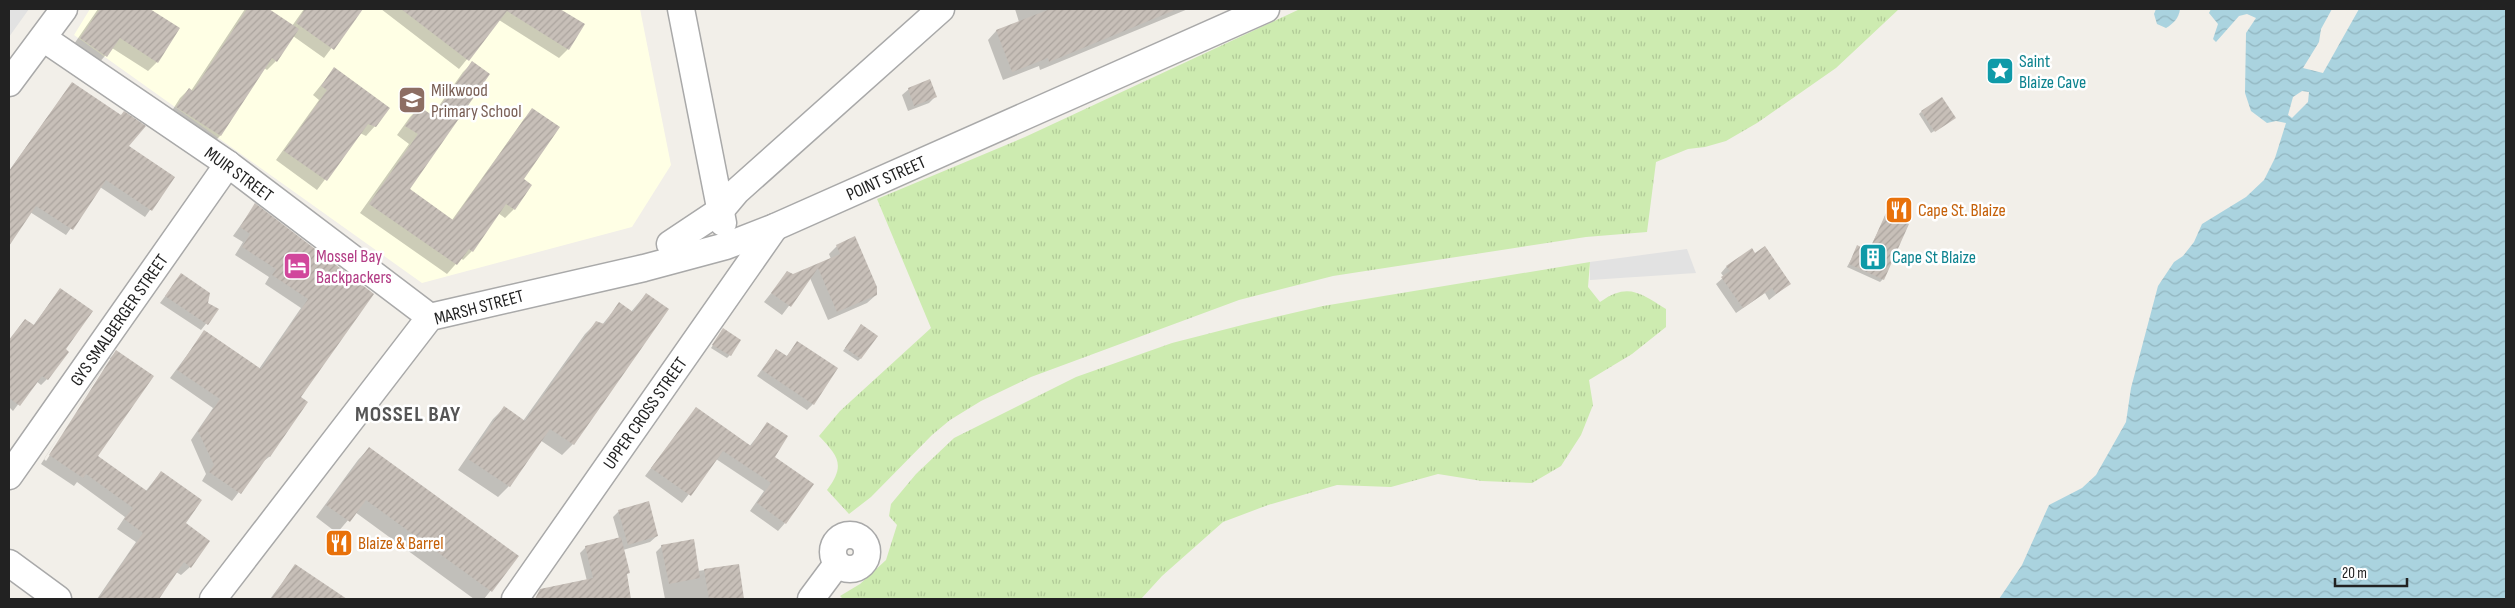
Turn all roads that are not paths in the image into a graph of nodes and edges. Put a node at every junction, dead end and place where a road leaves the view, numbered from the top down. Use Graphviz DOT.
graph roads {
  1 [pos="64,9"];
  2 [pos="681,9"];
  3 [pos="941,9"];
  4 [pos="1266,9"];
  5 [pos="43,38"];
  6 [pos="9,83"];
  7 [pos="228,164"];
  8 [pos="712,176"];
  9 [pos="721,210"];
  10 [pos="775,227"];
  11 [pos="670,244"];
  12 [pos="726,246"];
  13 [pos="644,268"];
  14 [pos="430,316"];
  15 [pos="9,476"];
  16 [pos="9,563"];
  17 [pos="837,564"];
  18 [pos="58,599"];
  19 [pos="213,599"];
  20 [pos="515,599"];
  21 [pos="811,599"];
  1 -- 5 [label="street"];
  2 -- 8 [label="street"];
  3 -- 9 [label="street"];
  4 -- 10 [label="street, POINT STREET"];
  5 -- 6 [label="street"];
  5 -- 7 [label="street, MUIR STREET"];
  7 -- 14 [label="street, MUIR STREET"];
  7 -- 15 [label="street, GYS SMALBERGER STREET"];
  8 -- 9 [label="street"];
  8 -- 11 [label="street"];
  9 -- 11 [label="street"];
  9 -- 12 [label="street"];
  10 -- 12 [label="street, POINT STREET"];
  10 -- 20 [label="street, UPPER CROSS STREET"];
  11 -- 13 [label="street"];
  12 -- 13 [label="street, MARSH STREET"];
  13 -- 14 [label="street, MARSH STREET"];
  14 -- 19 [label="street, MARSH STREET"];
  16 -- 18 [label="street"];
  17 -- 21 [label="street"];
}
